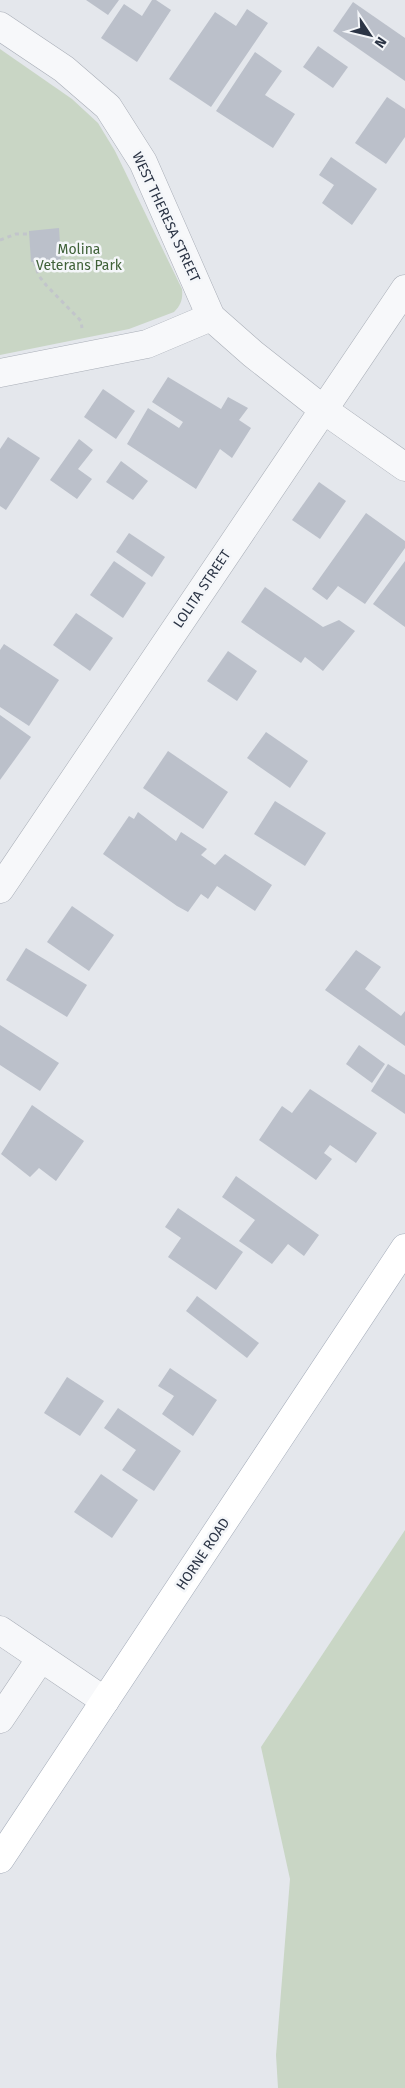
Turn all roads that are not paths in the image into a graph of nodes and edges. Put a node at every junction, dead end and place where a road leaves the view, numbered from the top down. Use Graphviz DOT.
graph roads {
  1 [pos="0,26"];
  2 [pos="405,289"];
  3 [pos="212,317"];
  4 [pos="0,373"];
  5 [pos="324,410"];
  6 [pos="405,467"];
  7 [pos="0,889"];
  8 [pos="405,1248"];
  9 [pos="0,1630"];
  10 [pos="42,1658"];
  11 [pos="105,1701"];
  12 [pos="0,1719"];
  13 [pos="0,1859"];
  1 -- 3 [label="street, WEST THERESA STREET"];
  2 -- 5 [label="street, LOLITA STREET"];
  3 -- 4 [label="street"];
  3 -- 5 [label="street"];
  5 -- 6 [label="street"];
  5 -- 7 [label="street, LOLITA STREET"];
  8 -- 11 [label="main road, HORNE ROAD"];
  9 -- 10 [label="street"];
  10 -- 11 [label="street"];
  10 -- 12 [label="street"];
  11 -- 13 [label="main road, HORNE ROAD"];
}
